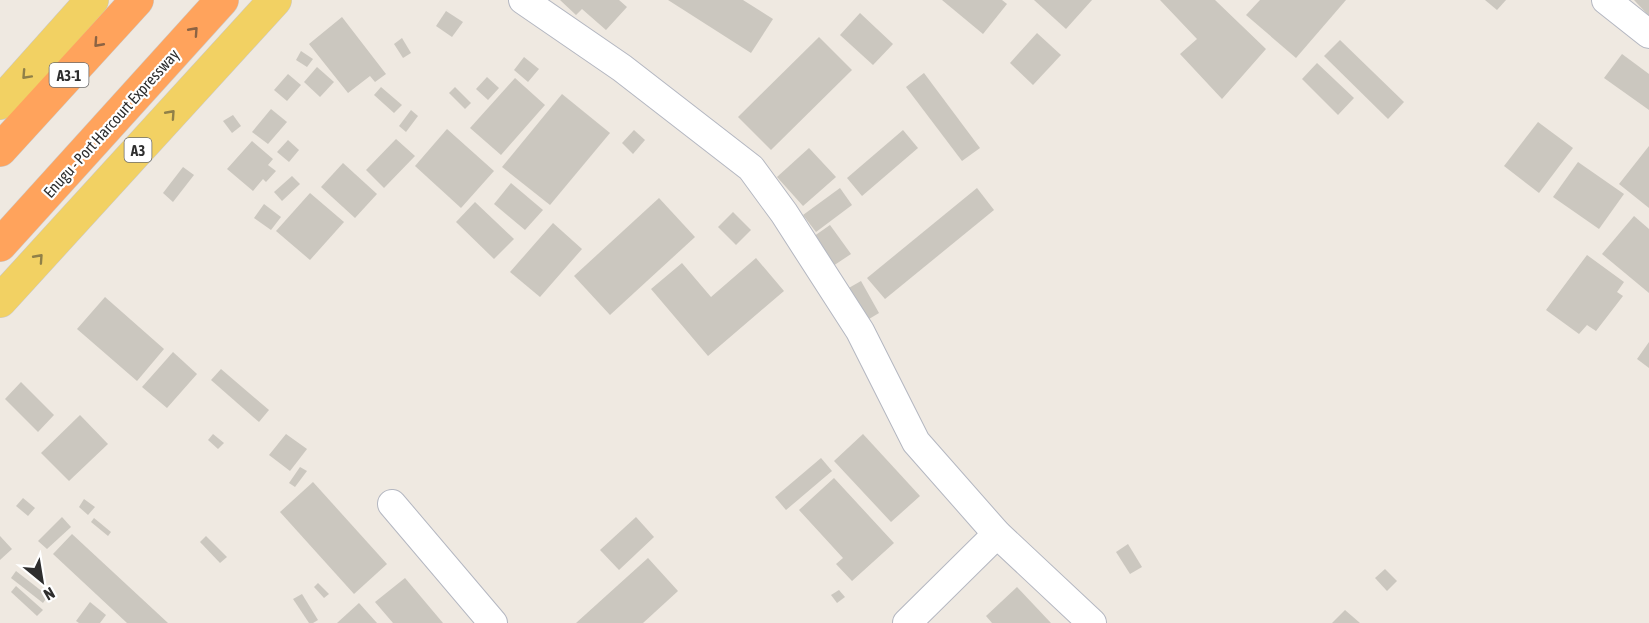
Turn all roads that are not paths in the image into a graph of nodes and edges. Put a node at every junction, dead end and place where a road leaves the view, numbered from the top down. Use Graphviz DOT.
graph roads {
  1 [pos="93,0"];
  2 [pos="137,0"];
  3 [pos="222,0"];
  4 [pos="275,0"];
  5 [pos="524,0"];
  6 [pos="1606,0"];
  7 [pos="1649,34"];
  8 [pos="0,103"];
  9 [pos="0,150"];
  10 [pos="0,245"];
  11 [pos="0,301"];
  12 [pos="392,504"];
  13 [pos="997,534"];
  14 [pos="493,623"];
  15 [pos="907,623"];
  16 [pos="1092,623"];
  1 -- 8 [label="main road, one-way"];
  2 -- 9 [label="highway, A3-1, one-way"];
  10 -- 3 [label="highway, Enugu - Port Harcourt Expressway, one-way"];
  11 -- 4 [label="main road, A3, one-way"];
  5 -- 13 [label="street"];
  6 -- 7 [label="street"];
  12 -- 14 [label="street"];
  13 -- 15 [label="street"];
  13 -- 16 [label="street"];
}
